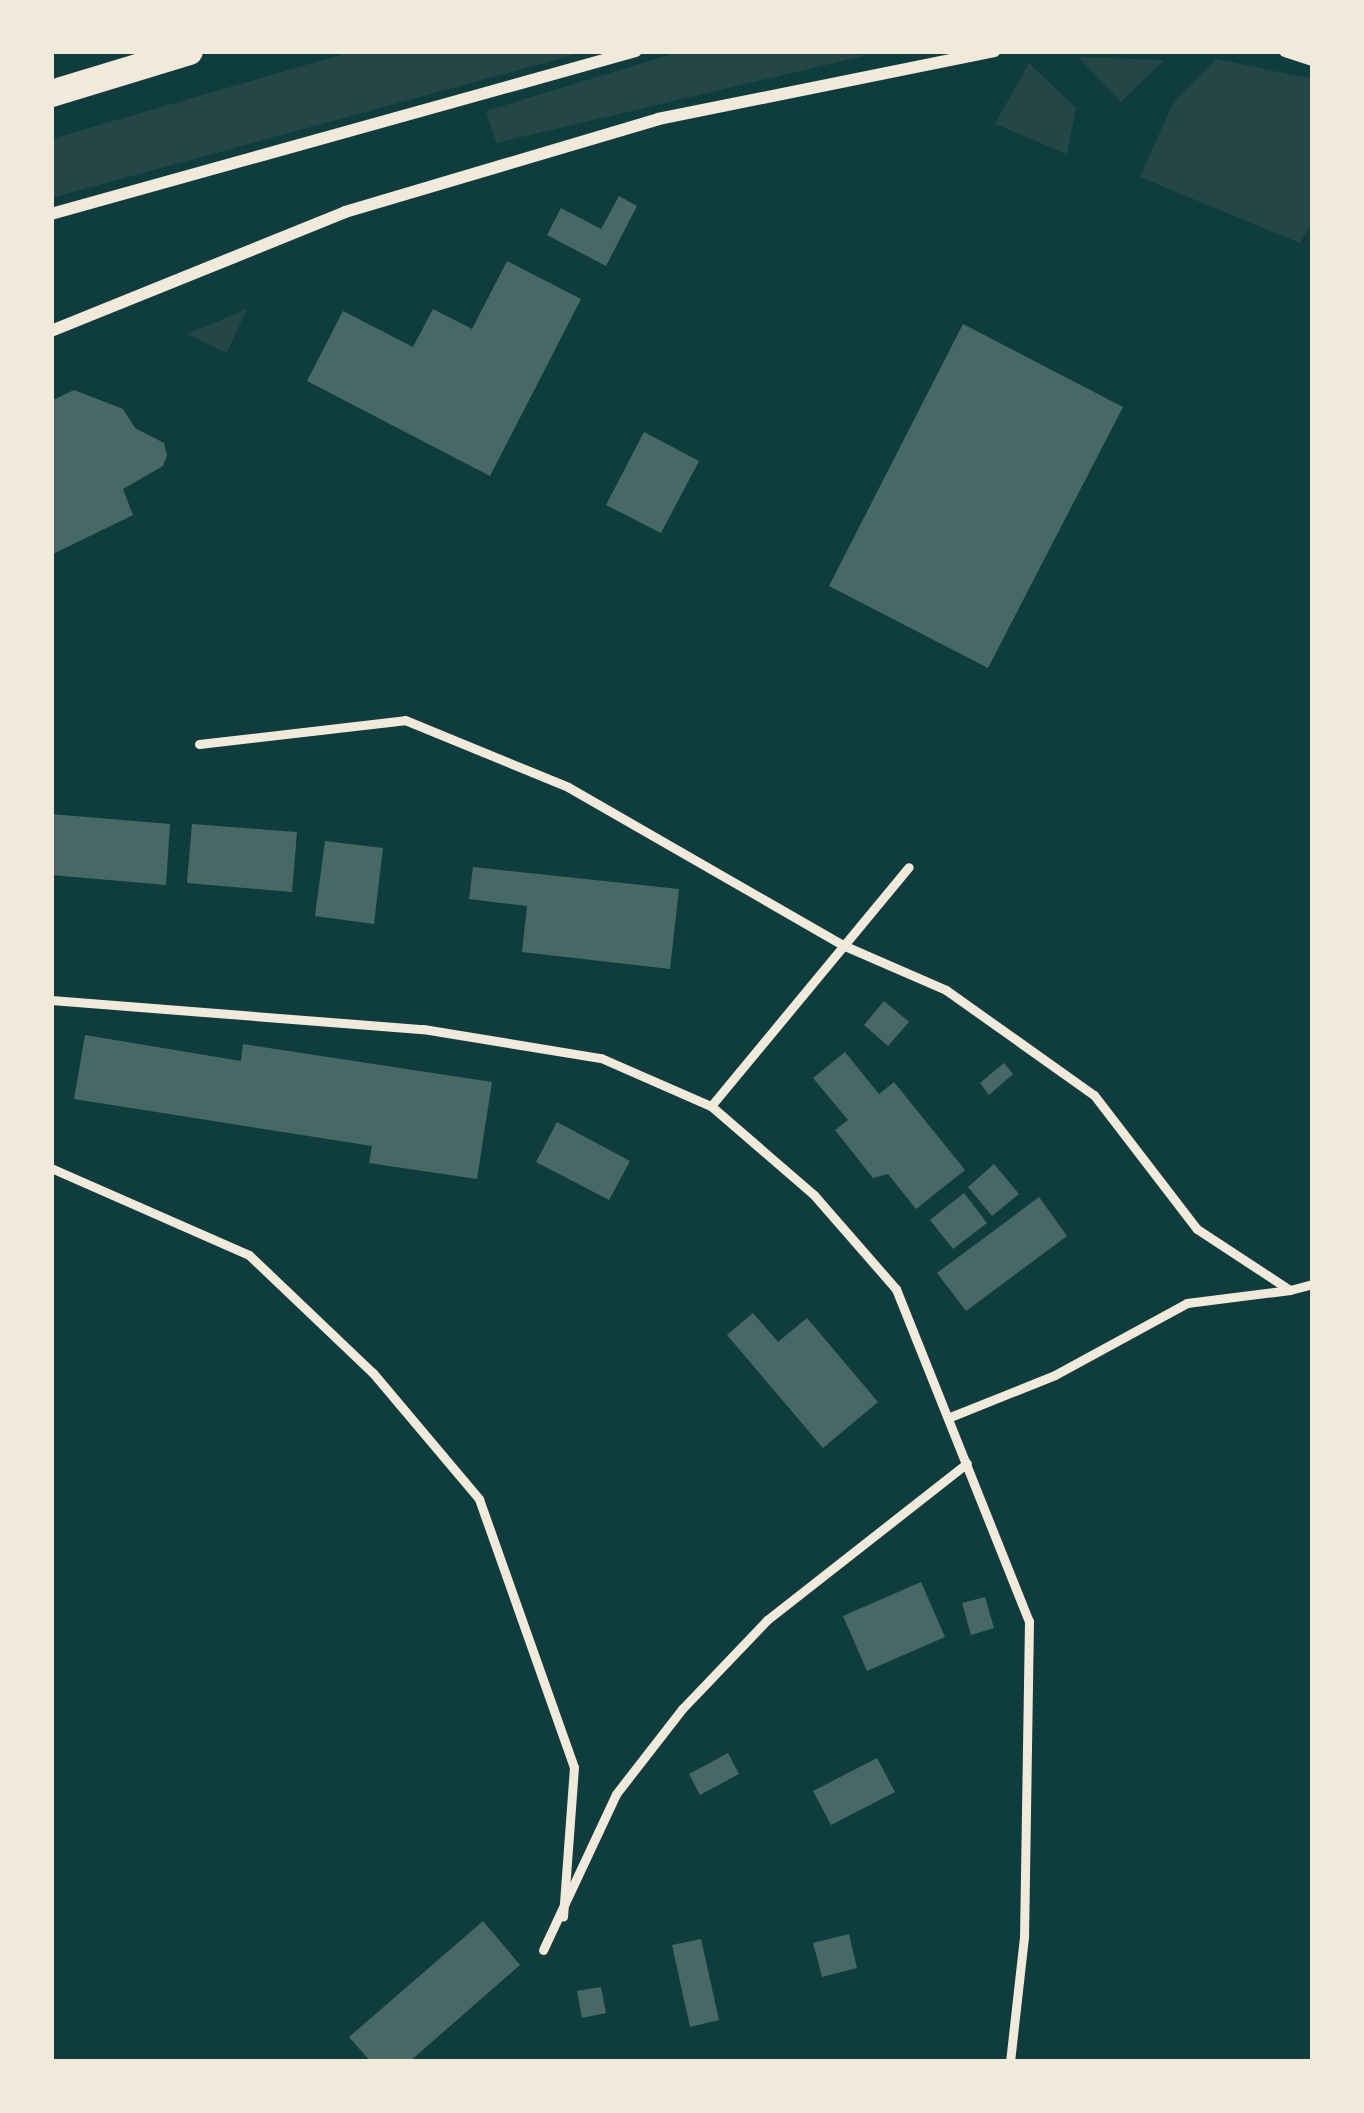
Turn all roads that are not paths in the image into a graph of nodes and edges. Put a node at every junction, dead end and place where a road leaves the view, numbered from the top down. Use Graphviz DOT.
graph roads {
  1 [pos="189,51"];
  2 [pos="636,51"];
  3 [pos="994,51"];
  4 [pos="1285,51"];
  5 [pos="899,57"];
  6 [pos="1313,60"];
  7 [pos="51,93"];
  8 [pos="51,214"];
  9 [pos="51,331"];
  10 [pos="199,744"];
  11 [pos="909,867"];
  12 [pos="844,946"];
  13 [pos="51,1000"];
  14 [pos="711,1106"];
  15 [pos="51,1168"];
  16 [pos="1313,1284"];
  17 [pos="1290,1290"];
  18 [pos="950,1417"];
  19 [pos="967,1463"];
  20 [pos="563,1917"];
  21 [pos="543,1950"];
  22 [pos="1010,2062"];
  1 -- 7 [label="highway"];
  2 -- 8 [label="street"];
  3 -- 5 [label="street"];
  4 -- 6 [label="street"];
  5 -- 9 [label="street"];
  10 -- 12 [label="lane"];
  11 -- 12 [label="lane"];
  12 -- 14 [label="lane"];
  12 -- 17 [label="lane"];
  13 -- 14 [label="lane"];
  14 -- 18 [label="lane"];
  15 -- 20 [label="lane"];
  16 -- 17 [label="lane"];
  17 -- 18 [label="lane"];
  18 -- 19 [label="lane"];
  19 -- 20 [label="lane"];
  19 -- 22 [label="lane"];
  20 -- 21 [label="lane"];
}
